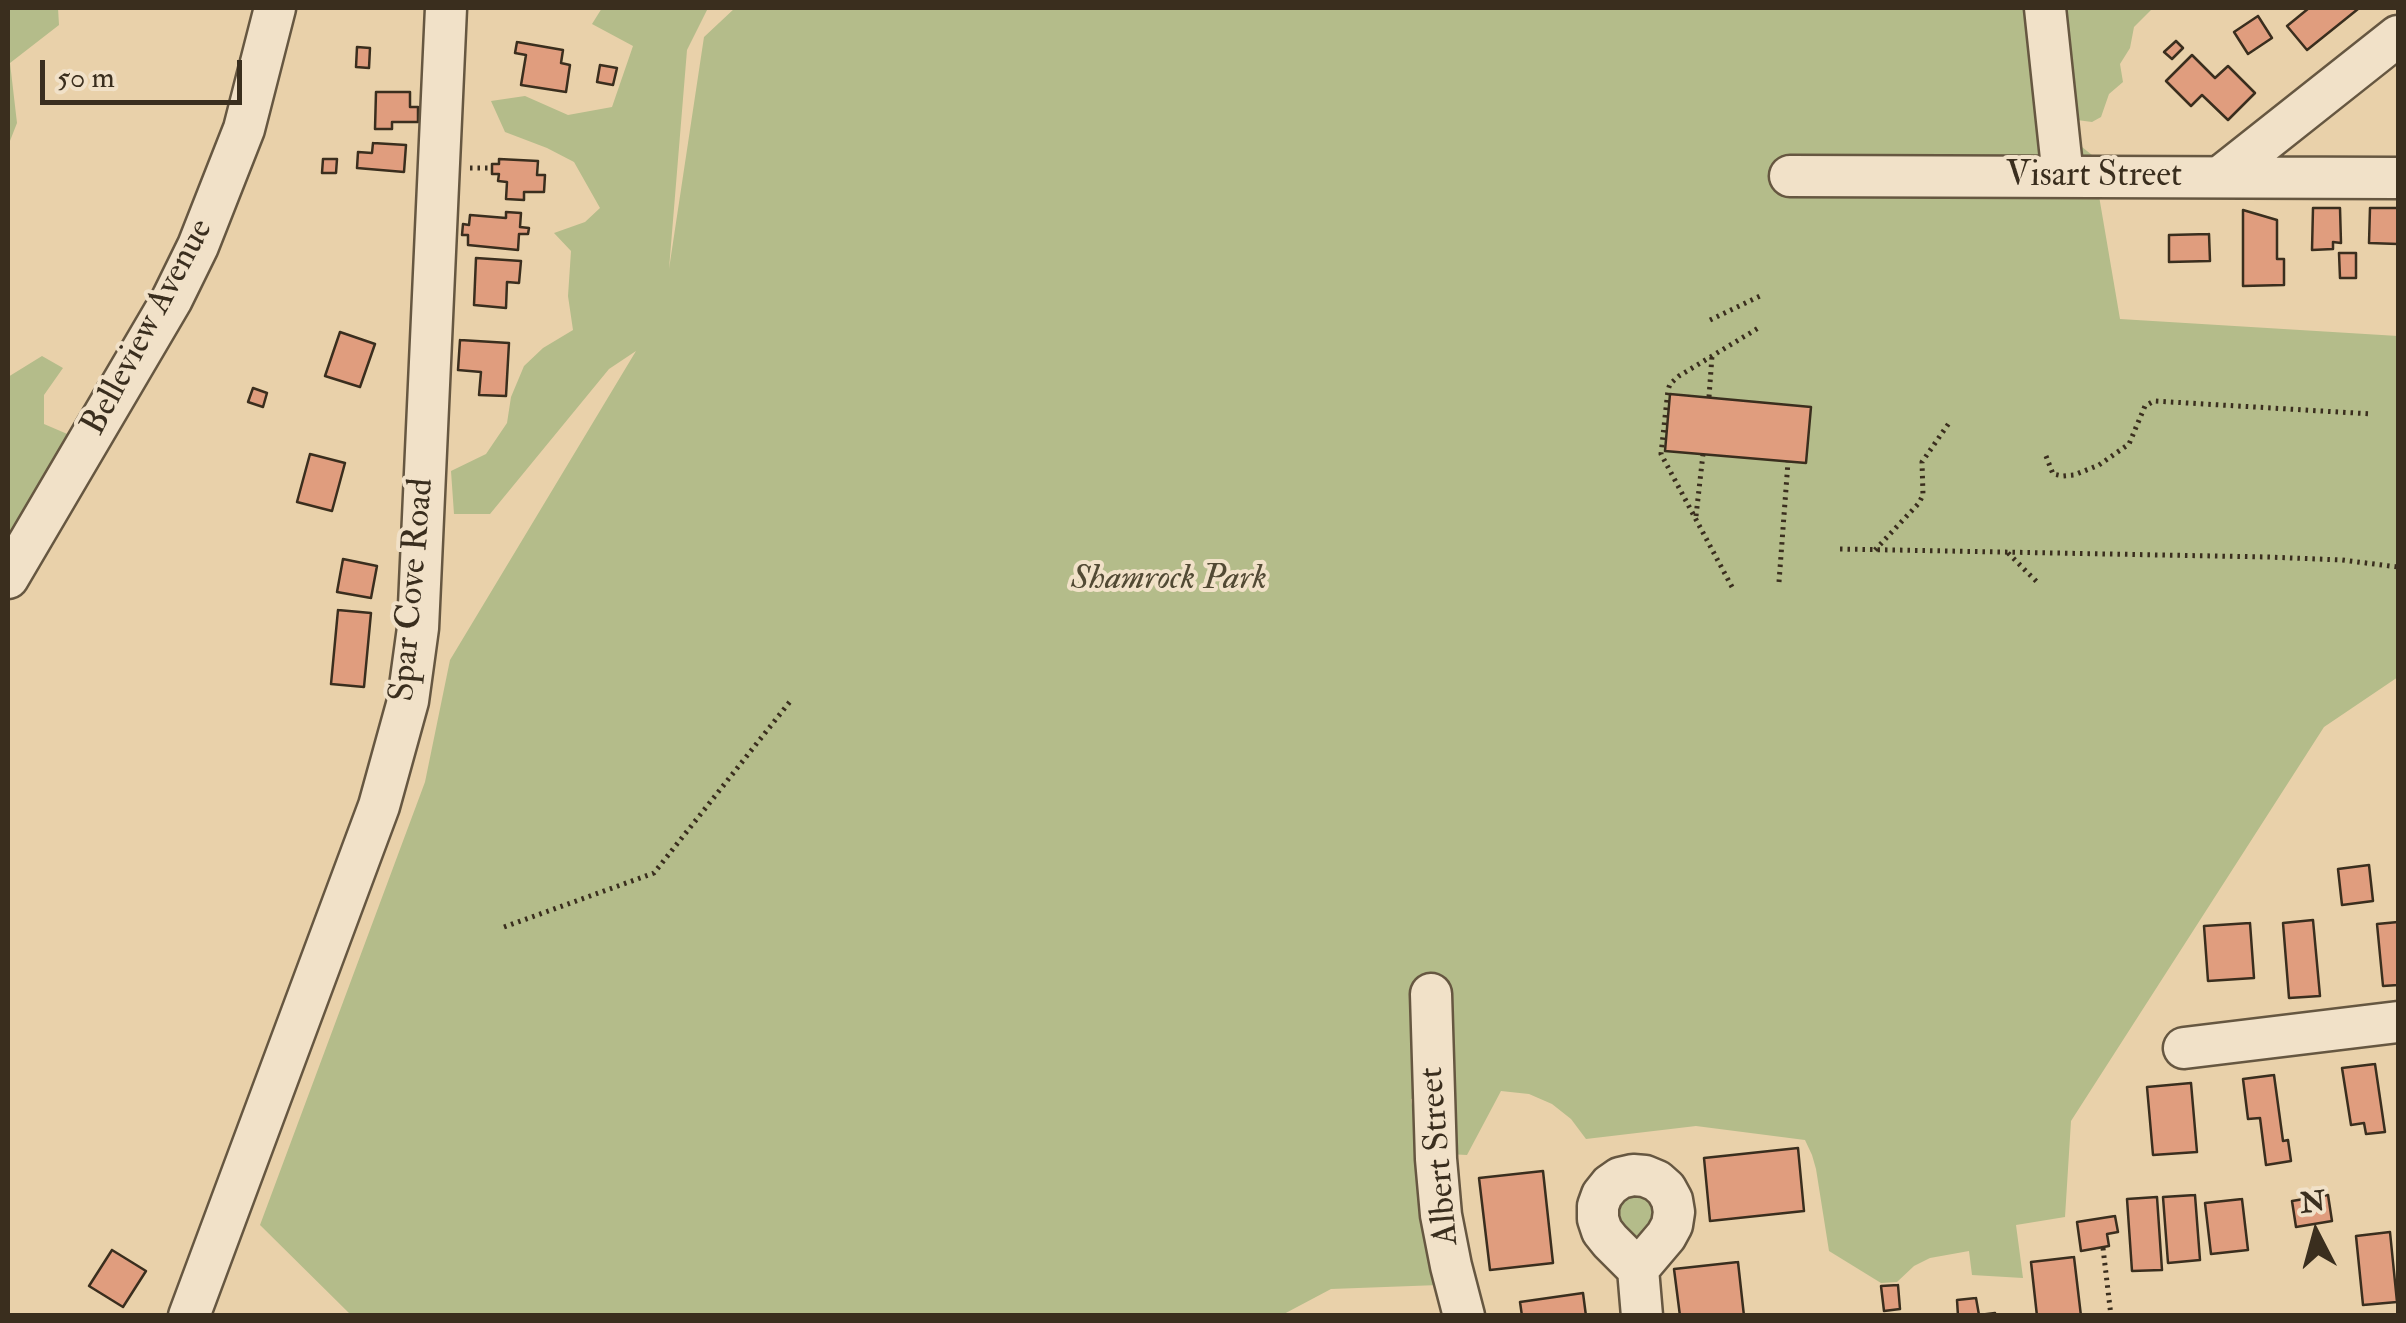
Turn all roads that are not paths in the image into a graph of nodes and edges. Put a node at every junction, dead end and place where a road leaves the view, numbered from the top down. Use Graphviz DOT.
graph roads {
  1 [pos="275,8"];
  2 [pos="446,8"];
  3 [pos="2045,8"];
  4 [pos="2398,36"];
  5 [pos="1790,176"];
  6 [pos="2063,176"];
  7 [pos="2220,177"];
  8 [pos="2398,178"];
  9 [pos="8,578"];
  10 [pos="1432,994"];
  11 [pos="2398,1022"];
  12 [pos="2184,1048"];
  13 [pos="1638,1269"];
  14 [pos="189,1316"];
  15 [pos="1464,1316"];
  16 [pos="1642,1316"];
  1 -- 9 [label="street, Belleview Avenue"];
  2 -- 14 [label="street, Spar Cove Road"];
  3 -- 6 [label="street"];
  4 -- 7 [label="street"];
  5 -- 6 [label="street, Visart Street"];
  6 -- 7 [label="street, Visart Street"];
  7 -- 8 [label="street, Visart Street"];
  10 -- 15 [label="street, Albert Street"];
  11 -- 12 [label="street"];
  13 -- 16 [label="street"];
}
